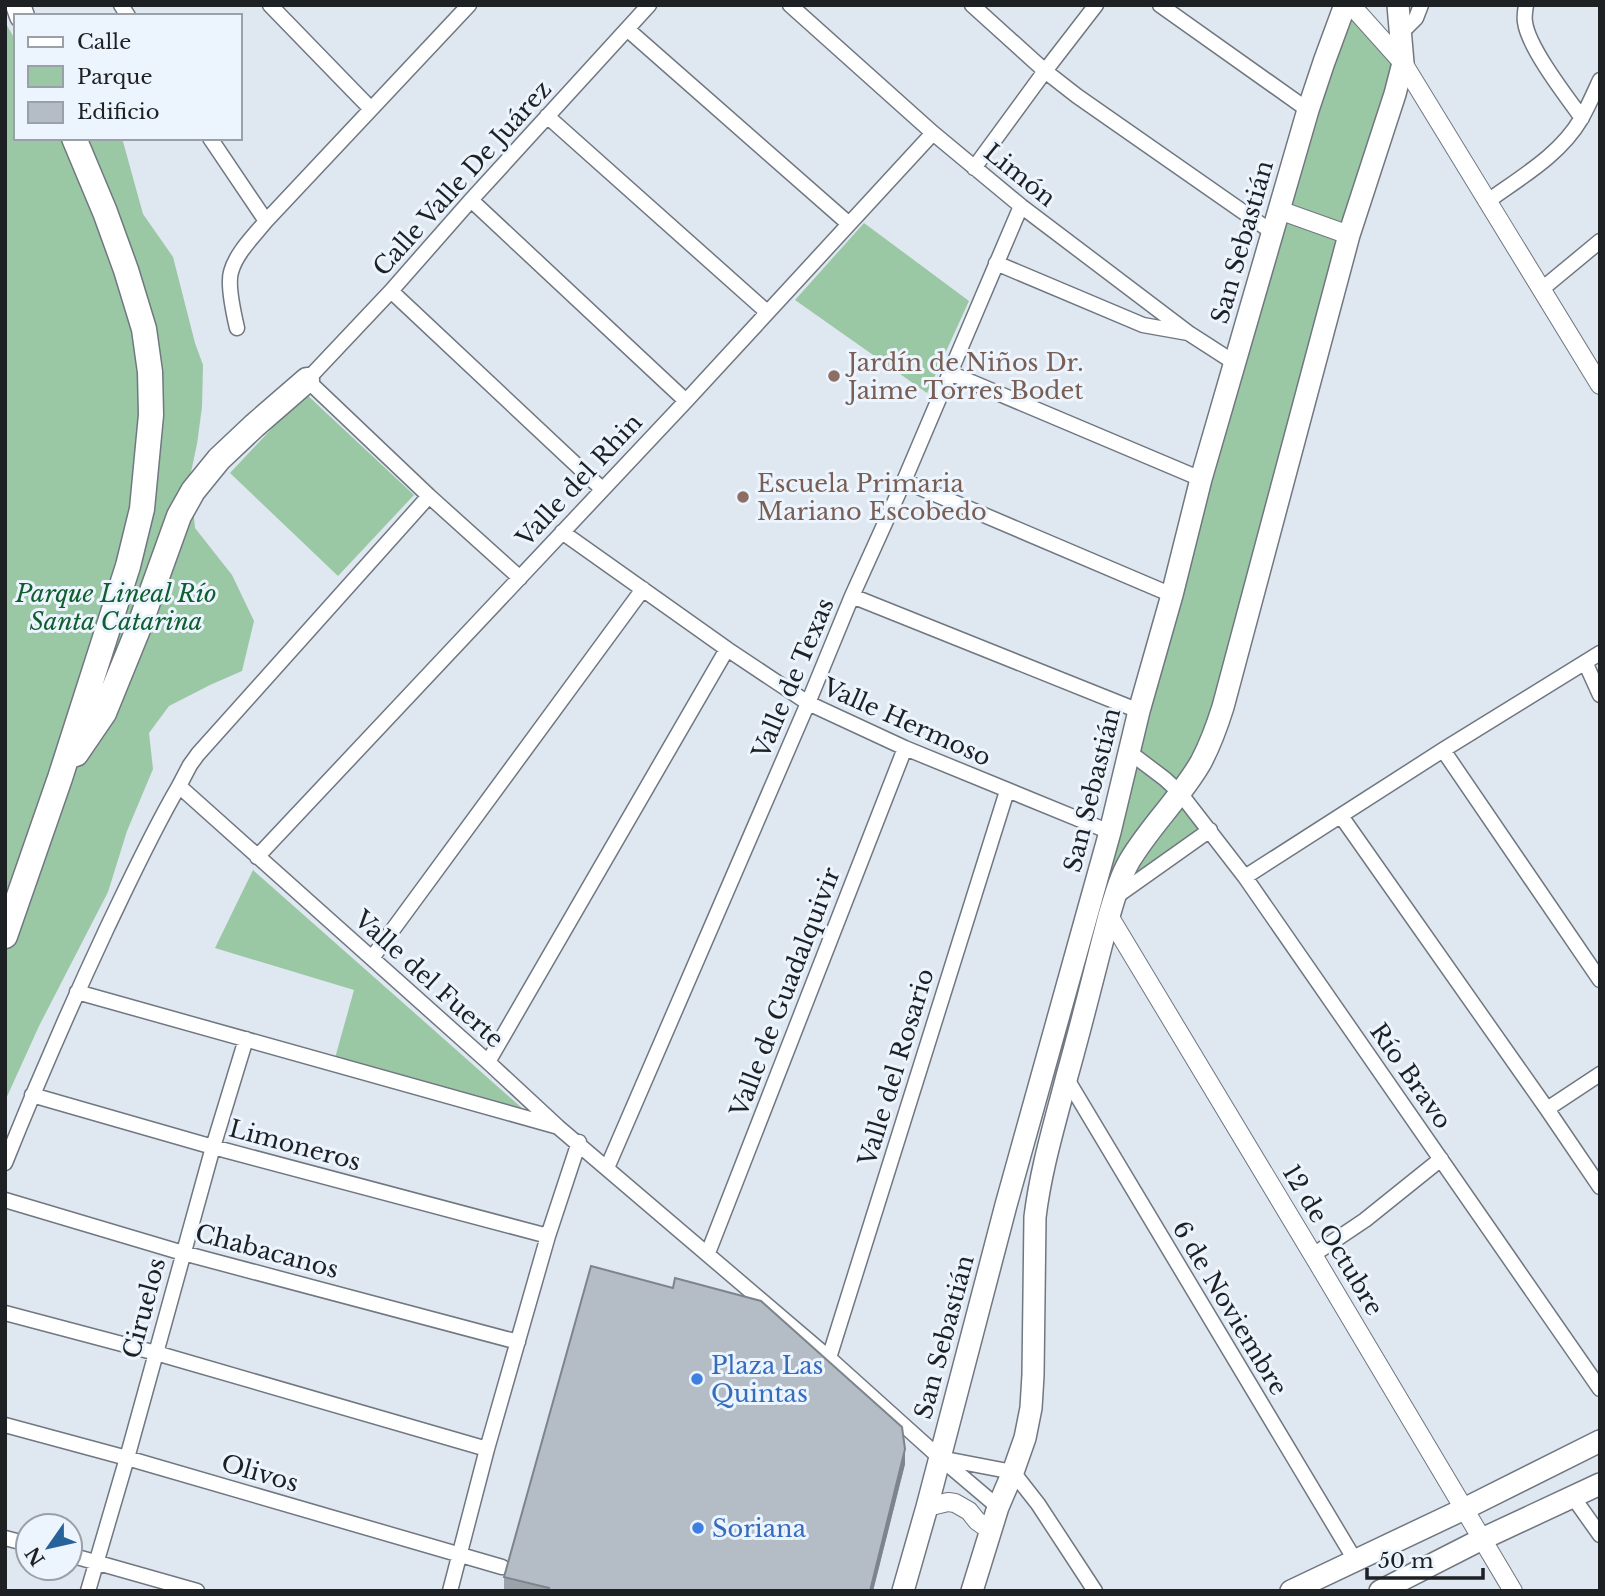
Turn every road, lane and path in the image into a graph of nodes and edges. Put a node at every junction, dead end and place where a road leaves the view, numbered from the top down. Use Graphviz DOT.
graph roads {
  1 [pos="270,5"];
  2 [pos="649,5"];
  3 [pos="790,5"];
  4 [pos="972,5"];
  5 [pos="1096,5"];
  6 [pos="1160,5"];
  7 [pos="1345,5"];
  8 [pos="1351,5"];
  9 [pos="1398,5"];
  10 [pos="1420,5"];
  11 [pos="1525,5"];
  12 [pos="458,9"];
  13 [pos="627,29"];
  14 [pos="1401,33"];
  15 [pos="1403,63"];
  16 [pos="1045,71"];
  17 [pos="1600,80"];
  18 [pos="370,108"];
  19 [pos="1308,110"];
  20 [pos="547,116"];
  21 [pos="1582,118"];
  22 [pos="933,133"];
  23 [pos="75,140"];
  24 [pos="212,140"];
  25 [pos="974,168"];
  26 [pos="471,200"];
  27 [pos="1488,201"];
  28 [pos="1021,206"];
  29 [pos="1279,210"];
  30 [pos="266,221"];
  31 [pos="849,224"];
  32 [pos="1272,232"];
  33 [pos="1349,235"];
  34 [pos="1600,241"];
  35 [pos="996,263"];
  36 [pos="1542,289"];
  37 [pos="391,291"];
  38 [pos="767,312"];
  39 [pos="237,328"];
  40 [pos="1190,334"];
  41 [pos="1235,363"];
  42 [pos="950,373"];
  43 [pos="307,380"];
  44 [pos="1600,385"];
  45 [pos="686,401"];
  46 [pos="1201,479"];
  47 [pos="904,481"];
  48 [pos="602,489"];
  49 [pos="429,496"];
  50 [pos="562,531"];
  51 [pos="520,578"];
  52 [pos="643,589"];
  53 [pos="1172,595"];
  54 [pos="852,596"];
  55 [pos="727,649"];
  56 [pos="1600,653"];
  57 [pos="1585,662"];
  58 [pos="1600,695"];
  59 [pos="808,703"];
  60 [pos="1139,711"];
  61 [pos="905,748"];
  62 [pos="1443,750"];
  63 [pos="1128,751"];
  64 [pos="60,778"];
  65 [pos="179,786"];
  66 [pos="1007,790"];
  67 [pos="1180,793"];
  68 [pos="1341,816"];
  69 [pos="1210,830"];
  70 [pos="1110,832"];
  71 [pos="257,857"];
  72 [pos="1245,877"];
  73 [pos="1111,907"];
  74 [pos="5,936"];
  75 [pos="372,958"];
  76 [pos="1600,980"];
  77 [pos="77,992"];
  78 [pos="246,1039"];
  79 [pos="488,1062"];
  80 [pos="1600,1074"];
  81 [pos="1067,1079"];
  82 [pos="32,1095"];
  83 [pos="1548,1109"];
  84 [pos="558,1127"];
  85 [pos="579,1142"];
  86 [pos="213,1147"];
  87 [pos="1441,1159"];
  88 [pos="5,1163"];
  89 [pos="607,1168"];
  90 [pos="1600,1187"];
  91 [pos="5,1199"];
  92 [pos="548,1236"];
  93 [pos="708,1252"];
  94 [pos="183,1253"];
  95 [pos="1313,1255"];
  96 [pos="5,1314"];
  97 [pos="518,1342"];
  98 [pos="156,1353"];
  99 [pos="829,1357"];
  100 [pos="1600,1389"];
  101 [pos="5,1425"];
  102 [pos="1600,1441"];
  103 [pos="487,1449"];
  104 [pos="939,1457"];
  105 [pos="127,1458"];
  106 [pos="1013,1472"];
  107 [pos="1600,1484"];
  108 [pos="1573,1497"];
  109 [pos="927,1507"];
  110 [pos="998,1507"];
  111 [pos="1464,1509"];
  112 [pos="990,1530"];
  113 [pos="1600,1535"];
  114 [pos="1482,1539"];
  115 [pos="460,1555"];
  116 [pos="84,1559"];
  117 [pos="1355,1560"];
  118 [pos="96,1562"];
  119 [pos="502,1567"];
  120 [pos="88,1591"];
  121 [pos="197,1591"];
  122 [pos="450,1591"];
  123 [pos="903,1591"];
  124 [pos="972,1591"];
  125 [pos="1095,1591"];
  126 [pos="1291,1591"];
  127 [pos="1380,1591"];
  128 [pos="1513,1591"];
  1 -- 18 [label="street"];
  2 -- 13 [label="street, Calle Valle De Juárez"];
  3 -- 22 [label="street, Limón"];
  4 -- 16 [label="street"];
  5 -- 16 [label="street"];
  6 -- 19 [label="street"];
  7 -- 19 [label="main road, San Sebastián"];
  8 -- 15 [label="street"];
  9 -- 14 [label="main road, San Sebastián"];
  10 -- 14 [label="street"];
  11 -- 21 [label="street"];
  12 -- 18 [label="street"];
  13 -- 20 [label="street, Calle Valle De Juárez"];
  13 -- 31 [label="street"];
  14 -- 15 [label="main road, San Sebastián"];
  15 -- 27 [label="street"];
  15 -- 33 [label="main road, San Sebastián"];
  16 -- 25 [label="street"];
  16 -- 32 [label="street"];
  17 -- 21 [label="street"];
  18 -- 30 [label="street"];
  19 -- 29 [label="main road, San Sebastián"];
  20 -- 26 [label="street, Calle Valle De Juárez"];
  20 -- 38 [label="street"];
  21 -- 27 [label="street"];
  22 -- 25 [label="street, Limón"];
  22 -- 31 [label="street, Valle del Rhin"];
  23 -- 64 [label="highway"];
  24 -- 30 [label="street"];
  25 -- 28 [label="street, Limón"];
  26 -- 37 [label="street, Calle Valle De Juárez"];
  26 -- 45 [label="street"];
  27 -- 36 [label="street"];
  28 -- 35 [label="street, Valle de Texas"];
  28 -- 40 [label="street, Limón"];
  29 -- 32 [label="main road, San Sebastián"];
  29 -- 33 [label="street"];
  30 -- 39 [label="street"];
  31 -- 38 [label="street, Valle del Rhin"];
  32 -- 41 [label="main road, San Sebastián"];
  33 -- 67 [label="main road, San Sebastián"];
  34 -- 36 [label="street"];
  35 -- 40 [label="street"];
  35 -- 42 [label="street, Valle de Texas"];
  36 -- 44 [label="street"];
  37 -- 43 [label="street, Calle Valle De Juárez"];
  37 -- 48 [label="street"];
  38 -- 45 [label="street, Valle del Rhin"];
  40 -- 41 [label="street, Limón"];
  41 -- 46 [label="main road, San Sebastián"];
  42 -- 46 [label="street"];
  42 -- 47 [label="street, Valle de Texas"];
  43 -- 49 [label="street"];
  43 -- 64 [label="highway"];
  45 -- 48 [label="street, Valle del Rhin"];
  46 -- 53 [label="main road, San Sebastián"];
  47 -- 53 [label="street"];
  47 -- 54 [label="street, Valle de Texas"];
  48 -- 50 [label="street, Valle del Rhin"];
  49 -- 51 [label="street"];
  49 -- 65 [label="street"];
  50 -- 51 [label="street, Valle del Rhin"];
  50 -- 52 [label="street, Valle Hermoso"];
  51 -- 71 [label="street, Valle del Rhin"];
  52 -- 55 [label="street, Valle Hermoso"];
  52 -- 75 [label="street"];
  53 -- 60 [label="main road, San Sebastián"];
  54 -- 59 [label="street, Valle de Texas"];
  54 -- 60 [label="street"];
  55 -- 59 [label="street, Valle Hermoso"];
  55 -- 79 [label="street"];
  56 -- 57 [label="street"];
  57 -- 58 [label="street"];
  57 -- 62 [label="street"];
  59 -- 61 [label="street, Valle Hermoso"];
  59 -- 89 [label="street, Valle de Texas"];
  60 -- 63 [label="main road, San Sebastián"];
  61 -- 66 [label="street, Valle Hermoso"];
  61 -- 93 [label="street, Valle de Guadalquivir"];
  62 -- 68 [label="street"];
  62 -- 76 [label="street"];
  63 -- 67 [label="street, Río Bravo"];
  63 -- 70 [label="main road, San Sebastián"];
  64 -- 74 [label="highway"];
  65 -- 71 [label="street, Valle del Fuerte"];
  65 -- 77 [label="street"];
  66 -- 70 [label="street, Valle Hermoso"];
  66 -- 99 [label="street, Valle del Rosario"];
  67 -- 69 [label="street, Río Bravo"];
  67 -- 73 [label="main road, San Sebastián"];
  68 -- 72 [label="street"];
  68 -- 83 [label="street"];
  69 -- 72 [label="street, Río Bravo"];
  69 -- 73 [label="street"];
  70 -- 104 [label="main road, San Sebastián"];
  71 -- 75 [label="street, Valle del Fuerte"];
  72 -- 87 [label="street, Río Bravo"];
  73 -- 81 [label="main road, San Sebastián"];
  73 -- 95 [label="street, 12 de Octubre"];
  75 -- 79 [label="street, Valle del Fuerte"];
  77 -- 78 [label="street"];
  77 -- 82 [label="street"];
  78 -- 84 [label="street"];
  78 -- 86 [label="street, Ciruelos"];
  79 -- 84 [label="street, Valle del Fuerte"];
  80 -- 83 [label="street"];
  81 -- 106 [label="main road, San Sebastián"];
  81 -- 117 [label="street, 6 de Noviembre"];
  82 -- 86 [label="street, Limoneros"];
  82 -- 88 [label="street"];
  83 -- 90 [label="street"];
  84 -- 85 [label="street, Valle del Fuerte"];
  85 -- 89 [label="street, Valle del Fuerte"];
  85 -- 92 [label="street"];
  86 -- 92 [label="street, Limoneros"];
  86 -- 94 [label="street, Ciruelos"];
  87 -- 95 [label="street"];
  87 -- 100 [label="street, Río Bravo"];
  89 -- 93 [label="street, Valle del Fuerte"];
  91 -- 94 [label="street, Chabacanos"];
  92 -- 97 [label="street"];
  93 -- 99 [label="street, Valle del Fuerte"];
  94 -- 97 [label="street, Chabacanos"];
  94 -- 98 [label="street, Ciruelos"];
  95 -- 111 [label="street, 12 de Octubre"];
  96 -- 98 [label="street"];
  97 -- 103 [label="street"];
  98 -- 103 [label="street"];
  98 -- 105 [label="street, Ciruelos"];
  99 -- 104 [label="street, Valle del Fuerte"];
  101 -- 105 [label="street, Olivos"];
  102 -- 111 [label="main road"];
  103 -- 115 [label="street"];
  104 -- 106 [label="street"];
  104 -- 109 [label="main road, San Sebastián"];
  104 -- 110 [label="street, Valle del Fuerte"];
  105 -- 115 [label="street, Olivos"];
  105 -- 118 [label="street, Ciruelos"];
  106 -- 110 [label="main road, San Sebastián"];
  106 -- 125 [label="street"];
  107 -- 108 [label="main road"];
  108 -- 113 [label="street"];
  108 -- 114 [label="main road"];
  109 -- 112 [label="street"];
  109 -- 123 [label="main road, San Sebastián"];
  110 -- 112 [label="main road, San Sebastián"];
  111 -- 114 [label="street, 12 de Octubre"];
  111 -- 117 [label="main road"];
  112 -- 124 [label="main road, San Sebastián"];
  114 -- 127 [label="main road"];
  114 -- 128 [label="street, 12 de Octubre"];
  115 -- 119 [label="street, Olivos"];
  115 -- 122 [label="street"];
  116 -- 118 [label="street"];
  117 -- 126 [label="main road"];
  118 -- 120 [label="street, Ciruelos"];
  118 -- 121 [label="street"];
}
